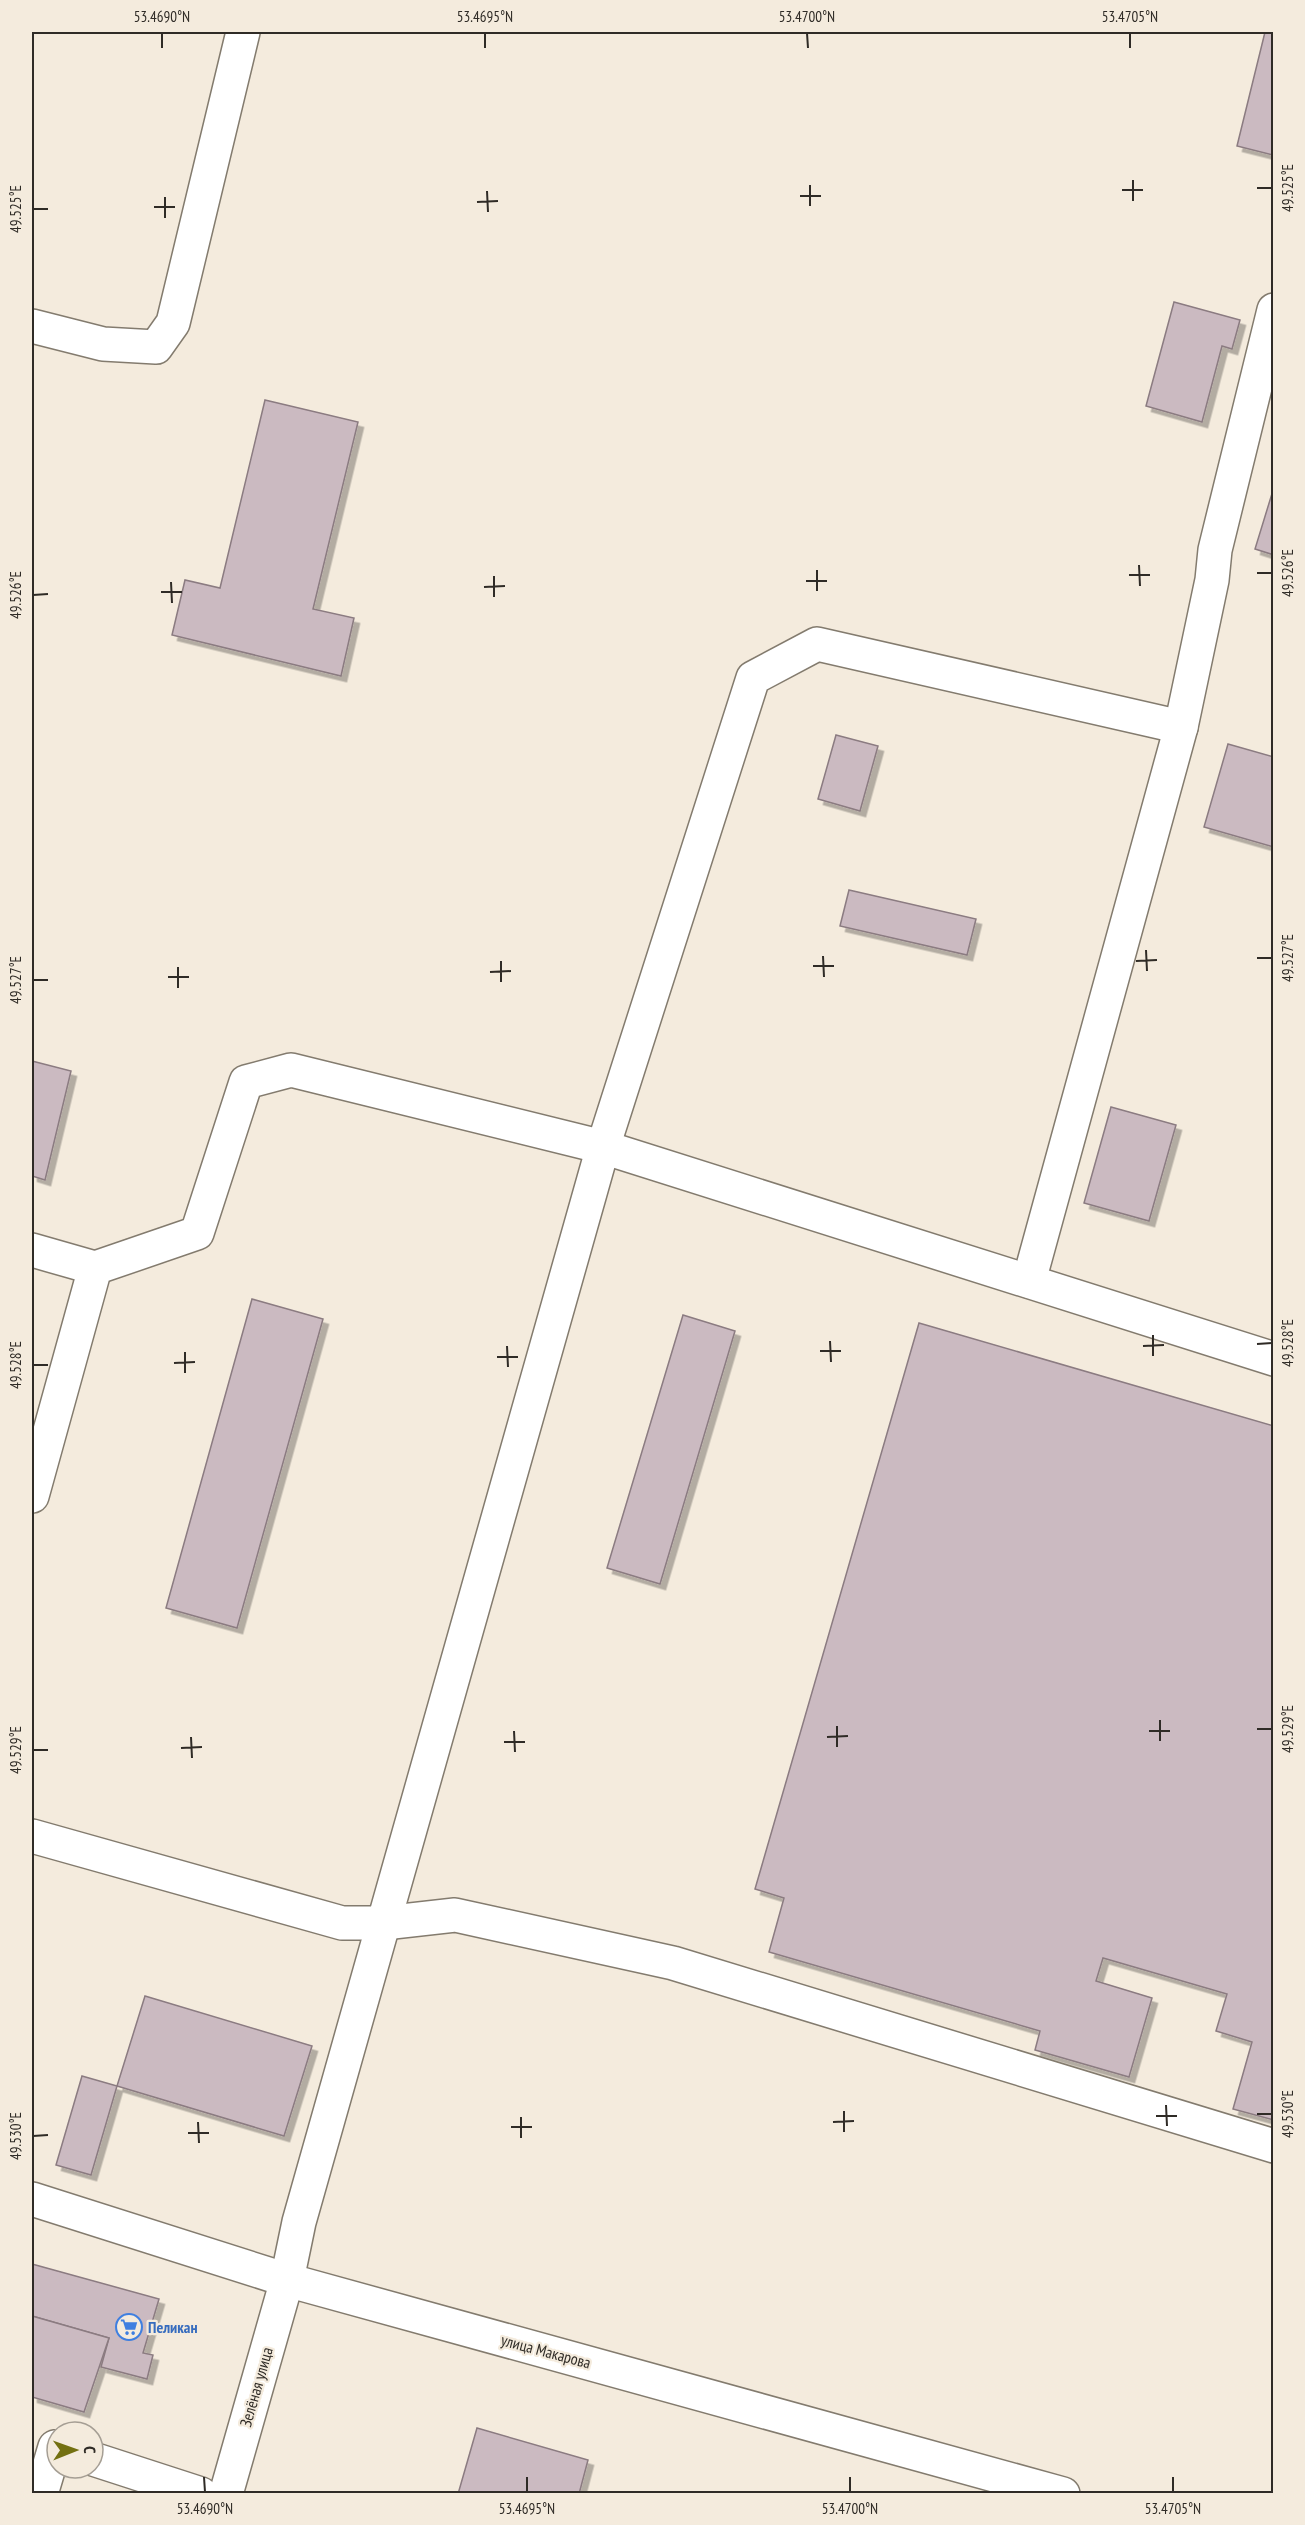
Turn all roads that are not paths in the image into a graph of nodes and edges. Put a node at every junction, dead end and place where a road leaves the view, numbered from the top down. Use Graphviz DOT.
graph roads {
  1 [pos="243,32"];
  2 [pos="1272,318"];
  3 [pos="32,326"];
  4 [pos="1181,728"];
  5 [pos="603,1147"];
  6 [pos="32,1250"];
  7 [pos="95,1268"];
  8 [pos="1029,1281"];
  9 [pos="1274,1359"];
  10 [pos="32,1496"];
  11 [pos="32,1836"];
  12 [pos="384,1923"];
  13 [pos="1274,2146"];
  14 [pos="32,2199"];
  15 [pos="287,2280"];
  16 [pos="105,2463"];
  17 [pos="45,2466"];
  18 [pos="41,2493"];
  19 [pos="201,2493"];
  20 [pos="225,2493"];
  21 [pos="1063,2493"];
  1 -- 3 [label="street"];
  2 -- 4 [label="street"];
  4 -- 5 [label="street, Зелёная улица"];
  4 -- 8 [label="street"];
  5 -- 7 [label="street"];
  5 -- 8 [label="street"];
  5 -- 12 [label="street, Зелёная улица"];
  6 -- 7 [label="street"];
  7 -- 10 [label="street"];
  8 -- 9 [label="street"];
  11 -- 12 [label="street"];
  12 -- 13 [label="street"];
  12 -- 15 [label="street, Зелёная улица"];
  14 -- 15 [label="street, улица Макарова"];
  15 -- 20 [label="street, Зелёная улица"];
  15 -- 21 [label="street, улица Макарова"];
  16 -- 19 [label="street"];
  17 -- 18 [label="street"];
}
